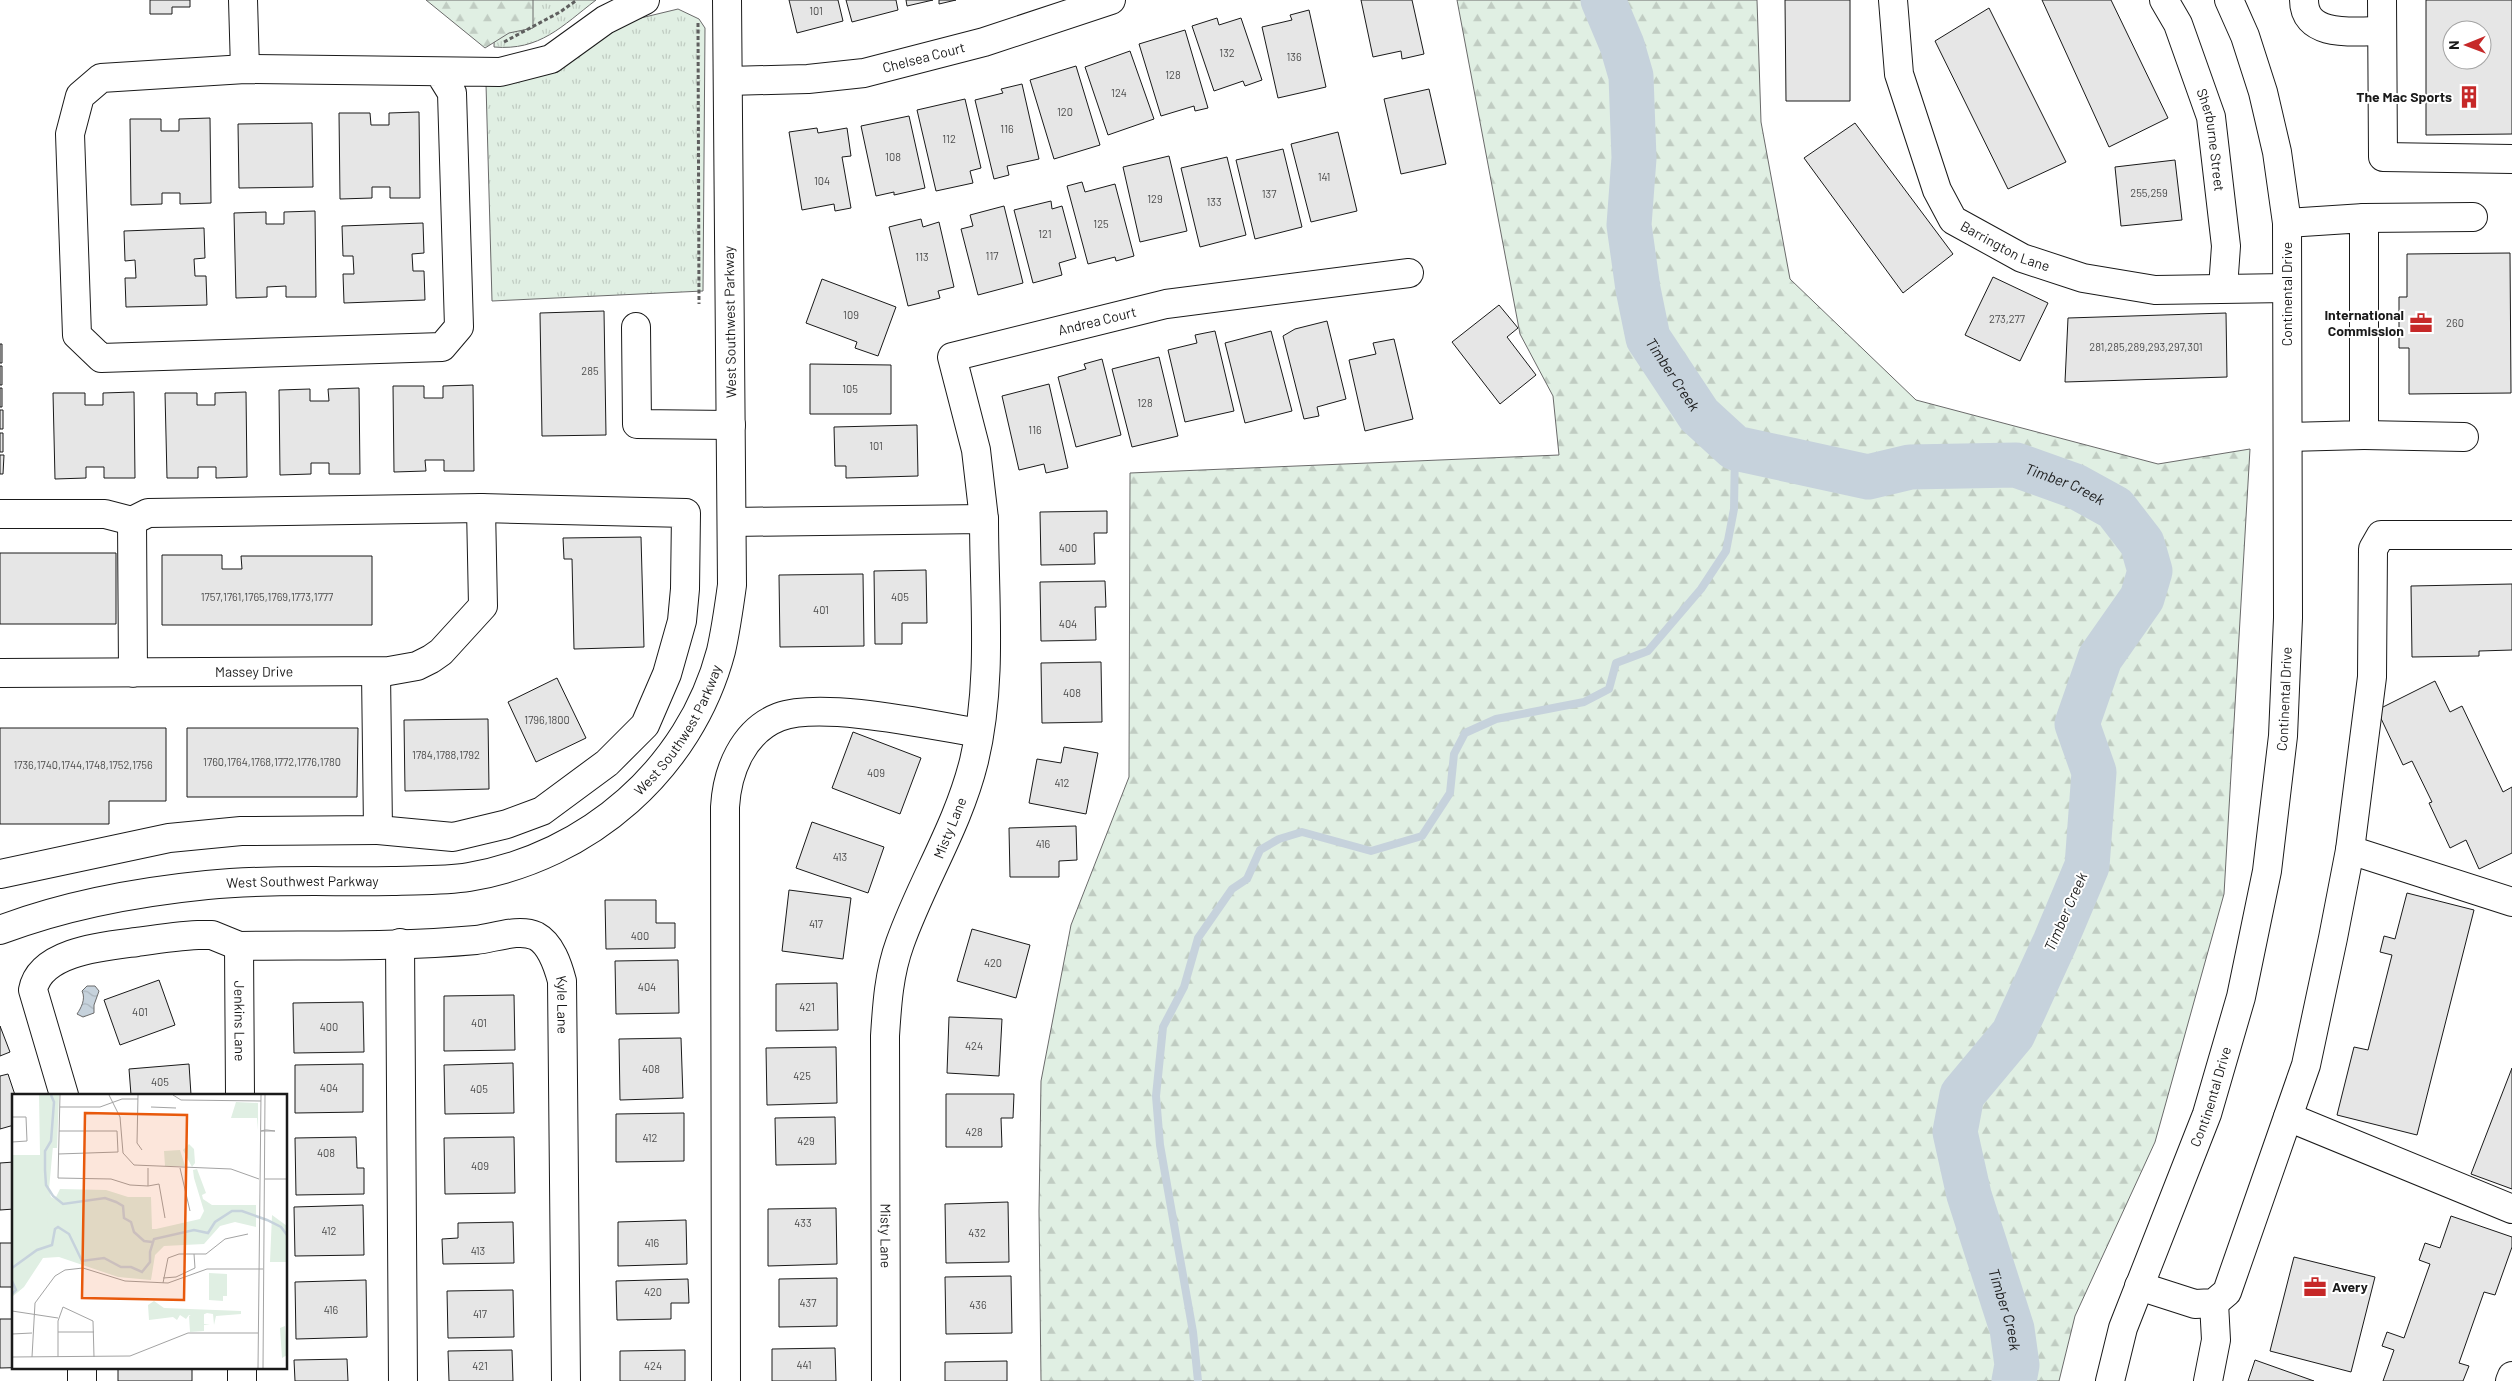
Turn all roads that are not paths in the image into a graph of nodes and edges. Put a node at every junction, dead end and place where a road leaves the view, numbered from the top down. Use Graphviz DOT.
graph roads {
  1 [pos="243,0"];
  2 [pos="645,0"];
  3 [pos="727,0"];
  4 [pos="1111,0"];
  5 [pos="1893,0"];
  6 [pos="2164,0"];
  7 [pos="2229,0"];
  8 [pos="2304,0"];
  9 [pos="2382,0"];
  10 [pos="2382,31"];
  11 [pos="245,69"];
  12 [pos="439,72"];
  13 [pos="728,81"];
  14 [pos="2512,159"];
  15 [pos="2473,217"];
  16 [pos="2364,218"];
  17 [pos="2287,223"];
  18 [pos="1409,273"];
  19 [pos="2223,288"];
  20 [pos="2287,288"];
  21 [pos="636,327"];
  22 [pos="731,425"];
  23 [pos="2364,435"];
  24 [pos="2288,436"];
  25 [pos="2464,437"];
  26 [pos="482,508"];
  27 [pos="0,514"];
  28 [pos="984,519"];
  29 [pos="132,521"];
  30 [pos="732,522"];
  31 [pos="2512,534"];
  32 [pos="376,672"];
  33 [pos="0,673"];
  34 [pos="133,673"];
  35 [pos="979,733"];
  36 [pos="378,830"];
  37 [pos="2350,850"];
  38 [pos="0,874"];
  39 [pos="2512,902"];
  40 [pos="0,930"];
  41 [pos="400,943"];
  42 [pos="239,946"];
  43 [pos="64,1094"];
  44 [pos="240,1094"];
  45 [pos="2288,1116"];
  46 [pos="2512,1209"];
  47 [pos="2139,1286"];
  48 [pos="2214,1303"];
  49 [pos="82,1368"];
  50 [pos="242,1368"];
  51 [pos="2512,1376"];
  52 [pos="82,1381"];
  53 [pos="242,1381"];
  54 [pos="403,1381"];
  55 [pos="566,1381"];
  56 [pos="726,1381"];
  57 [pos="886,1381"];
  58 [pos="2110,1381"];
  59 [pos="2208,1381"];
  60 [pos="2510,1381"];
  1 -- 11 [label="street"];
  2 -- 12 [label="street"];
  3 -- 13 [label="street, West Southwest Parkway"];
  4 -- 13 [label="street, Chelsea Court"];
  5 -- 19 [label="street, Barrington Lane"];
  6 -- 19 [label="street, Sherburne Street"];
  7 -- 17 [label="street, Continental Drive"];
  8 -- 10 [label="street"];
  9 -- 10 [label="street"];
  10 -- 14 [label="street"];
  11 -- 12 [label="street"];
  11 -- 12 [label="street"];
  13 -- 22 [label="street, West Southwest Parkway"];
  15 -- 16 [label="street"];
  16 -- 17 [label="street"];
  16 -- 23 [label="street"];
  17 -- 20 [label="street, Continental Drive"];
  18 -- 28 [label="street, Andrea Court"];
  19 -- 20 [label="street, Barrington Lane"];
  20 -- 24 [label="street, Continental Drive"];
  21 -- 22 [label="street"];
  22 -- 30 [label="street, West Southwest Parkway"];
  23 -- 24 [label="street"];
  23 -- 25 [label="street"];
  24 -- 47 [label="street, Continental Drive"];
  26 -- 29 [label="street"];
  26 -- 32 [label="street, Massey Drive"];
  26 -- 36 [label="street"];
  27 -- 29 [label="street"];
  28 -- 30 [label="street"];
  28 -- 35 [label="street, Misty Lane"];
  29 -- 34 [label="street"];
  30 -- 40 [label="street, West Southwest Parkway"];
  31 -- 37 [label="street"];
  32 -- 34 [label="street, Massey Drive"];
  32 -- 36 [label="street"];
  33 -- 34 [label="street, Massey Drive"];
  35 -- 56 [label="street"];
  35 -- 57 [label="street, Misty Lane"];
  36 -- 38 [label="street"];
  37 -- 39 [label="street"];
  37 -- 45 [label="street"];
  41 -- 42 [label="street, Kyle Lane"];
  41 -- 54 [label="street"];
  41 -- 55 [label="street, Kyle Lane"];
  42 -- 43 [label="street"];
  42 -- 44 [label="street, Jenkins Lane"];
  45 -- 46 [label="street"];
  45 -- 48 [label="street"];
  47 -- 48 [label="street"];
  47 -- 58 [label="street, Continental Drive"];
  48 -- 59 [label="street"];
  49 -- 52 [label="street"];
  50 -- 53 [label="street"];
  51 -- 60 [label="street"];
}
